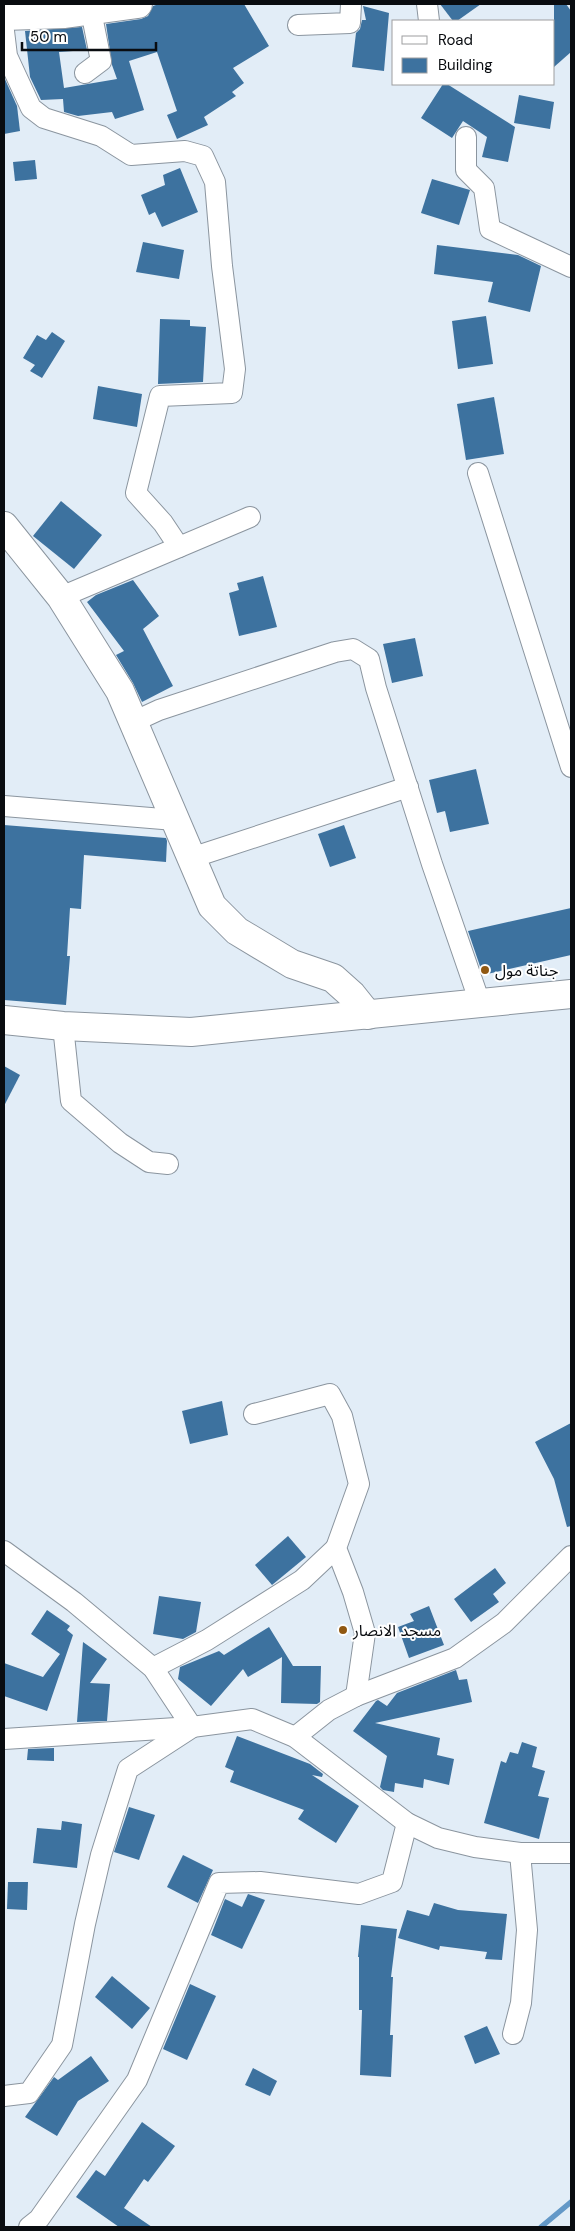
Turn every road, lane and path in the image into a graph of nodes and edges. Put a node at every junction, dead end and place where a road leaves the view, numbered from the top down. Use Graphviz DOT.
graph roads {
  1 [pos="138,4"];
  2 [pos="351,4"];
  3 [pos="427,4"];
  4 [pos="91,11"];
  5 [pos="4,16"];
  6 [pos="429,20"];
  7 [pos="298,25"];
  8 [pos="4,31"];
  9 [pos="85,73"];
  10 [pos="466,137"];
  11 [pos="571,267"];
  12 [pos="478,473"];
  13 [pos="250,516"];
  14 [pos="4,526"];
  15 [pos="179,547"];
  16 [pos="61,597"];
  17 [pos="133,722"];
  18 [pos="571,767"];
  19 [pos="408,787"];
  20 [pos="4,806"];
  21 [pos="174,820"];
  22 [pos="191,858"];
  23 [pos="571,994"];
  24 [pos="480,1003"];
  25 [pos="368,1015"];
  26 [pos="4,1020"];
  27 [pos="63,1026"];
  28 [pos="168,1164"];
  29 [pos="254,1414"];
  30 [pos="336,1548"];
  31 [pos="4,1551"];
  32 [pos="571,1556"];
  33 [pos="153,1668"];
  34 [pos="356,1696"];
  35 [pos="192,1726"];
  36 [pos="295,1737"];
  37 [pos="4,1739"];
  38 [pos="407,1822"];
  39 [pos="520,1853"];
  40 [pos="571,1853"];
  41 [pos="513,2034"];
  42 [pos="4,2096"];
  43 [pos="30,2227"];
  1 -- 4 [label="street"];
  2 -- 7 [label="street"];
  3 -- 6 [label="street"];
  4 -- 5 [label="street"];
  4 -- 9 [label="street"];
  8 -- 15 [label="street"];
  10 -- 11 [label="street"];
  12 -- 18 [label="street"];
  13 -- 15 [label="street"];
  14 -- 16 [label="street"];
  15 -- 16 [label="street"];
  16 -- 17 [label="street"];
  17 -- 19 [label="street"];
  17 -- 21 [label="street"];
  19 -- 22 [label="street"];
  19 -- 24 [label="street"];
  20 -- 21 [label="street"];
  21 -- 22 [label="street"];
  22 -- 25 [label="street"];
  23 -- 24 [label="street"];
  24 -- 25 [label="street"];
  25 -- 27 [label="street"];
  26 -- 27 [label="street"];
  27 -- 28 [label="street"];
  29 -- 30 [label="street"];
  30 -- 33 [label="street"];
  30 -- 34 [label="street"];
  31 -- 33 [label="street"];
  32 -- 34 [label="street"];
  33 -- 35 [label="street"];
  34 -- 36 [label="street"];
  35 -- 36 [label="street"];
  35 -- 37 [label="street"];
  35 -- 42 [label="street"];
  36 -- 38 [label="street"];
  38 -- 39 [label="street"];
  38 -- 43 [label="street"];
  39 -- 40 [label="street"];
  39 -- 41 [label="street"];
}
